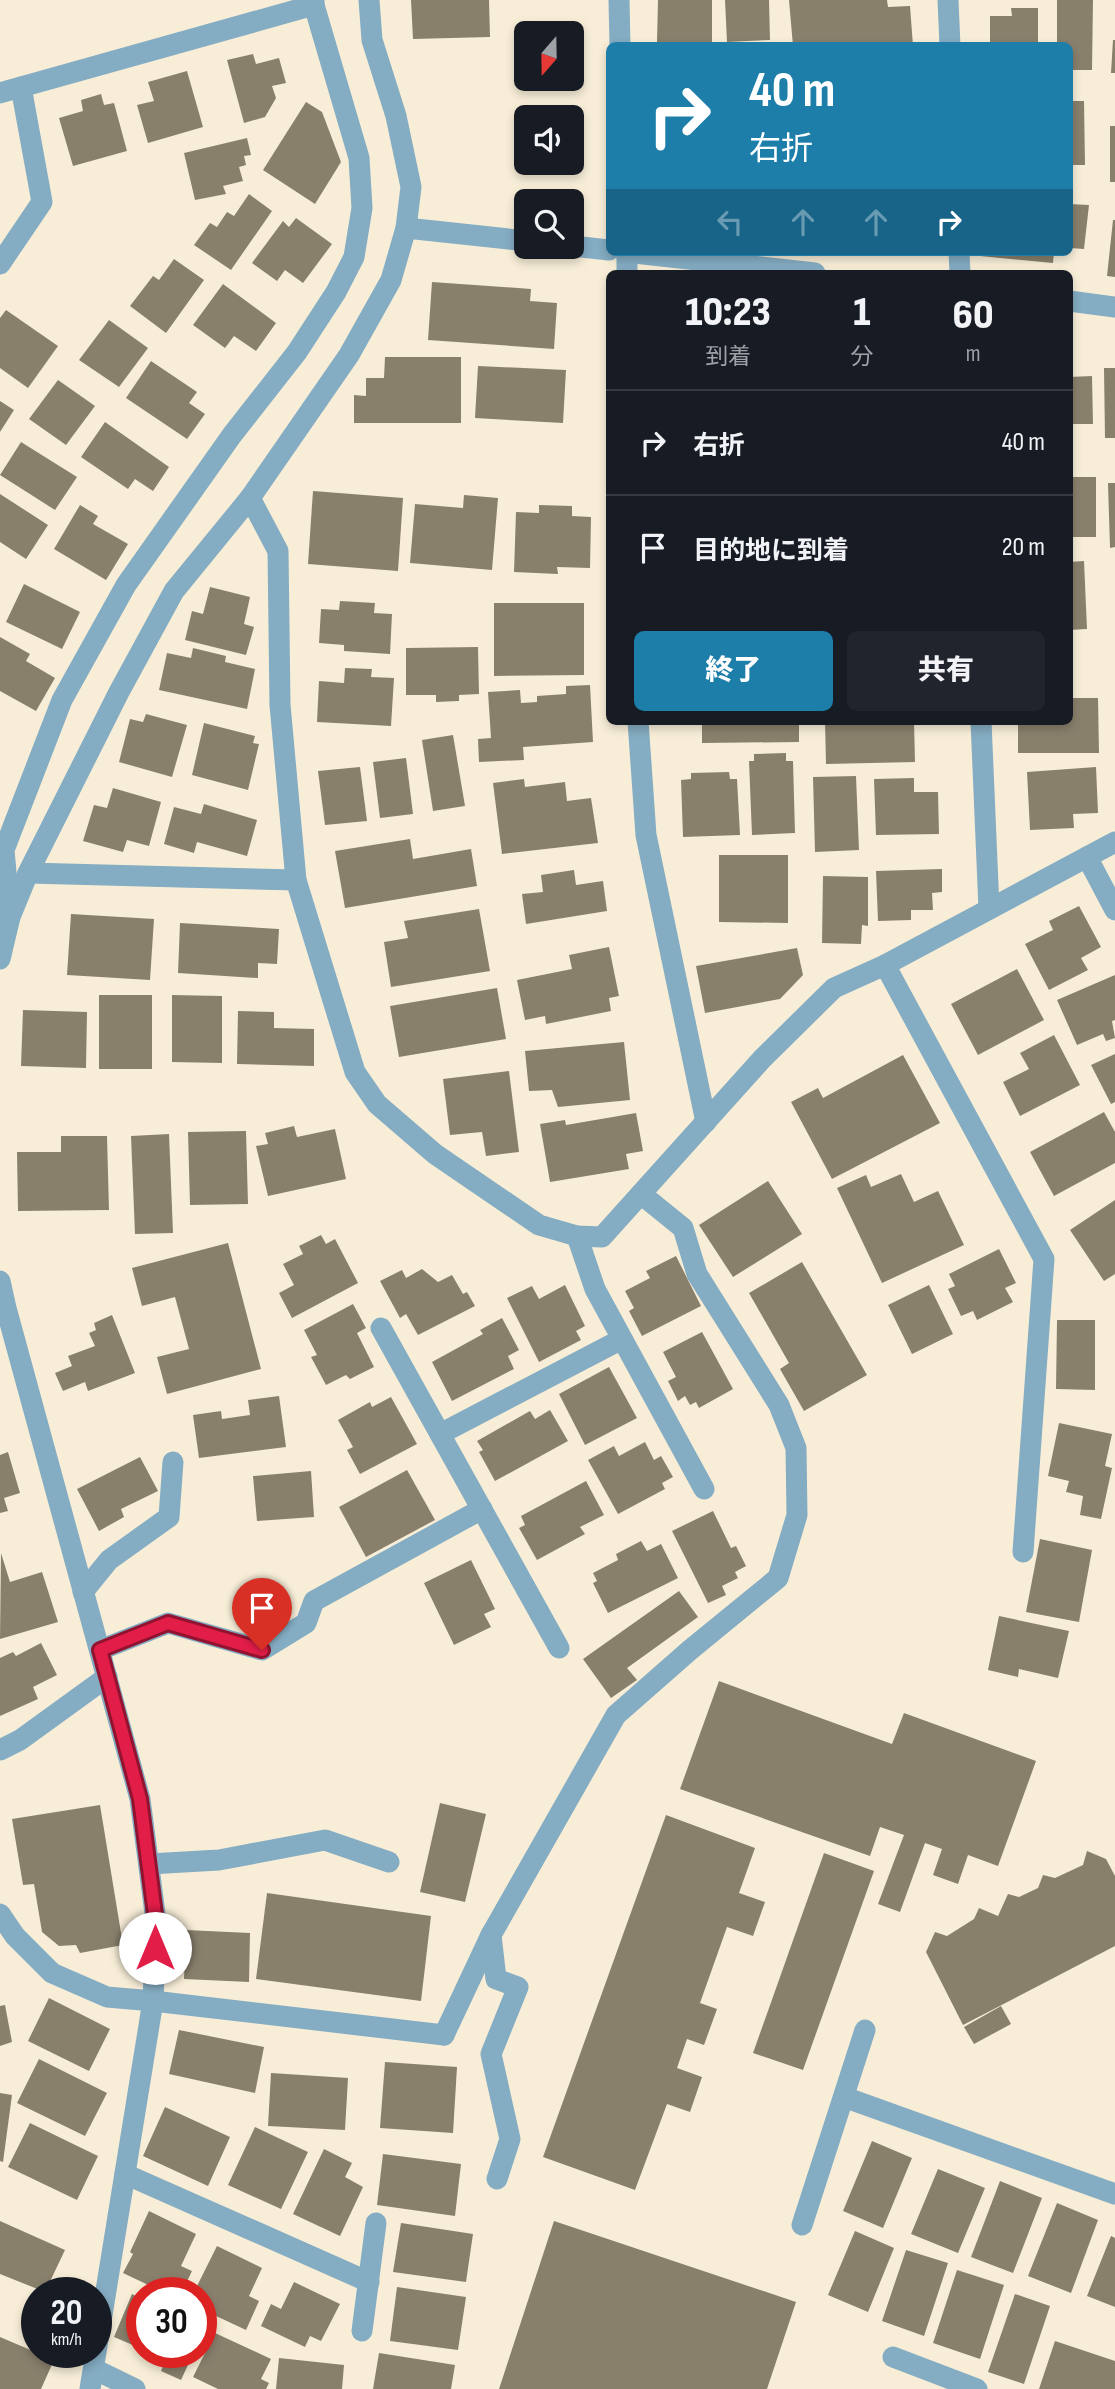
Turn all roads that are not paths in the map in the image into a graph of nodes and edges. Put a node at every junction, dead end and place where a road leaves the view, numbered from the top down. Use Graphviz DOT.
graph roads {
  1 [pos="369,0"];
  2 [pos="619,0"];
  3 [pos="948,0"];
  4 [pos="314,2"];
  5 [pos="620,42"];
  6 [pos="950,42"];
  7 [pos="21,87"];
  8 [pos="0,93"];
  9 [pos="405,228"];
  10 [pos="514,240"];
  11 [pos="584,247"];
  12 [pos="606,250"];
  13 [pos="662,256"];
  14 [pos="0,264"];
  15 [pos="788,270"];
  16 [pos="1073,301"];
  17 [pos="1115,306"];
  18 [pos="250,498"];
  19 [pos="638,725"];
  20 [pos="981,725"];
  21 [pos="1115,842"];
  22 [pos="1087,858"];
  23 [pos="28,873"];
  24 [pos="296,880"];
  25 [pos="989,909"];
  26 [pos="1115,910"];
  27 [pos="10,917"];
  28 [pos="0,959"];
  29 [pos="885,965"];
  30 [pos="706,1122"];
  31 [pos="641,1194"];
  32 [pos="577,1236"];
  33 [pos="0,1281"];
  34 [pos="382,1328"];
  35 [pos="622,1339"];
  36 [pos="440,1434"];
  37 [pos="173,1462"];
  38 [pos="704,1489"];
  39 [pos="482,1509"];
  40 [pos="1023,1552"];
  41 [pos="83,1592"];
  42 [pos="559,1648"];
  43 [pos="100,1650"];
  44 [pos="107,1677"];
  45 [pos="0,1750"];
  46 [pos="389,1862"];
  47 [pos="149,1864"];
  48 [pos="0,1914"];
  49 [pos="491,1935"];
  50 [pos="153,2001"];
  51 [pos="865,2030"];
  52 [pos="844,2097"];
  53 [pos="125,2174"];
  54 [pos="497,2179"];
  55 [pos="1115,2194"];
  56 [pos="376,2223"];
  57 [pos="802,2225"];
  58 [pos="369,2282"];
  59 [pos="362,2331"];
  60 [pos="893,2357"];
  61 [pos="92,2379"];
  62 [pos="135,2389"];
  63 [pos="977,2389"];
  1 -- 9 [label="street"];
  2 -- 5 [label="street"];
  3 -- 6 [label="street"];
  4 -- 7 [label="street"];
  4 -- 27 [label="street"];
  7 -- 8 [label="street"];
  7 -- 14 [label="street"];
  9 -- 10 [label="street"];
  9 -- 18 [label="street"];
  11 -- 12 [label="street"];
  13 -- 15 [label="street"];
  16 -- 17 [label="street"];
  18 -- 23 [label="street"];
  18 -- 24 [label="street"];
  19 -- 30 [label="street"];
  20 -- 25 [label="street"];
  21 -- 22 [label="street"];
  22 -- 25 [label="street"];
  22 -- 26 [label="street"];
  23 -- 24 [label="street"];
  23 -- 27 [label="street"];
  24 -- 32 [label="street"];
  25 -- 29 [label="street"];
  27 -- 28 [label="street"];
  29 -- 30 [label="street"];
  29 -- 40 [label="street"];
  30 -- 31 [label="street"];
  31 -- 32 [label="street"];
  31 -- 49 [label="street"];
  32 -- 35 [label="street"];
  33 -- 41 [label="street"];
  34 -- 36 [label="street"];
  35 -- 36 [label="street"];
  35 -- 38 [label="street"];
  36 -- 39 [label="street"];
  37 -- 41 [label="street"];
  39 -- 42 [label="street"];
  39 -- 43 [label="street"];
  41 -- 43 [label="street"];
  43 -- 44 [label="street"];
  44 -- 45 [label="street"];
  44 -- 47 [label="street"];
  46 -- 47 [label="street"];
  47 -- 50 [label="street"];
  48 -- 50 [label="street"];
  49 -- 50 [label="street"];
  49 -- 54 [label="street"];
  50 -- 53 [label="street"];
  51 -- 52 [label="street"];
  52 -- 55 [label="street"];
  52 -- 57 [label="street"];
  53 -- 58 [label="street"];
  53 -- 61 [label="street"];
  56 -- 58 [label="street"];
  58 -- 59 [label="street"];
  60 -- 63 [label="street"];
  61 -- 62 [label="street"];
}
